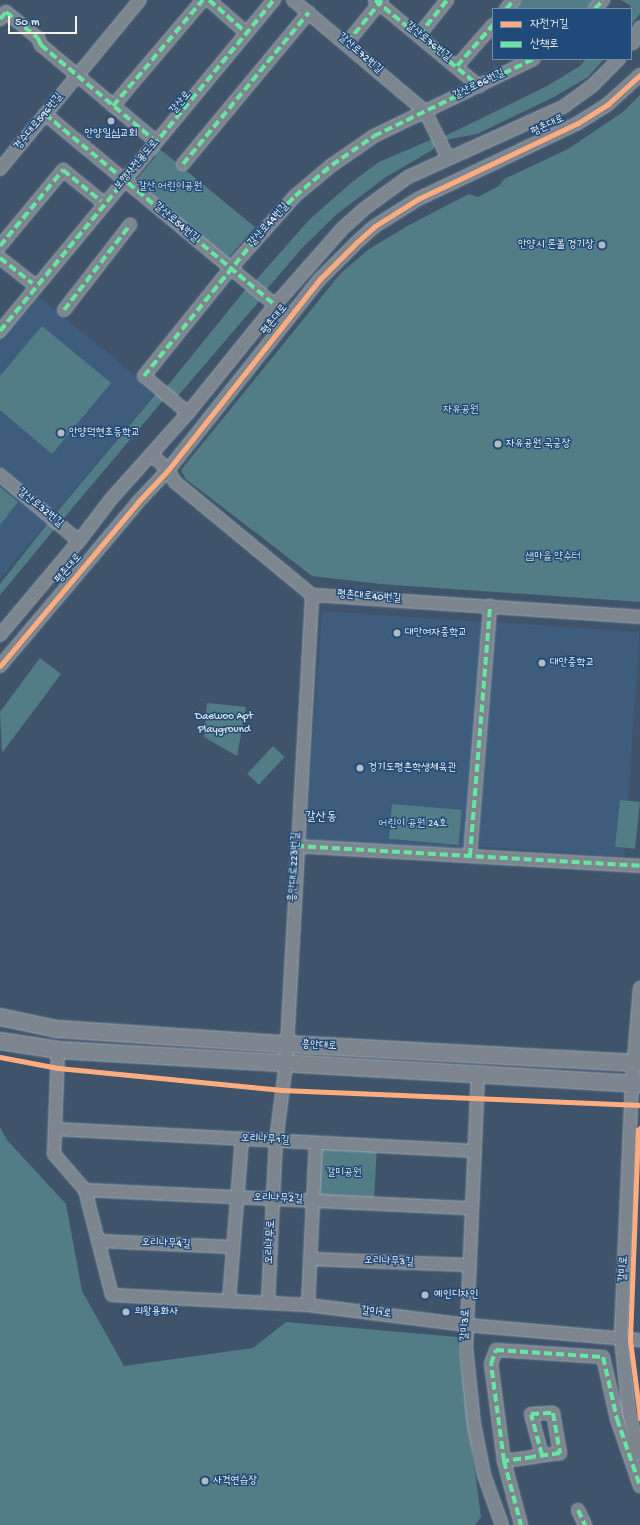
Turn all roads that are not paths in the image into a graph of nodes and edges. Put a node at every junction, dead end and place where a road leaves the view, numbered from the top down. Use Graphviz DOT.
graph roads {
  1 [pos="140,0"];
  2 [pos="203,0"];
  3 [pos="209,0"];
  4 [pos="266,0"];
  5 [pos="274,0"];
  6 [pos="293,0"];
  7 [pos="447,0"];
  8 [pos="514,0"];
  9 [pos="603,0"];
  10 [pos="379,1"];
  11 [pos="507,8"];
  12 [pos="597,8"];
  13 [pos="309,12"];
  14 [pos="3,15"];
  15 [pos="492,26"];
  16 [pos="640,28"];
  17 [pos="242,29"];
  18 [pos="419,35"];
  19 [pos="635,41"];
  20 [pos="347,43"];
  21 [pos="530,60"];
  22 [pos="618,60"];
  23 [pos="457,66"];
  24 [pos="78,75"];
  25 [pos="640,75"];
  26 [pos="479,86"];
  27 [pos="113,106"];
  28 [pos="425,111"];
  29 [pos="45,114"];
  30 [pos="152,138"];
  31 [pos="448,158"];
  32 [pos="183,164"];
  33 [pos="0,169"];
  34 [pos="121,177"];
  35 [pos="101,201"];
  36 [pos="130,225"];
  37 [pos="1,242"];
  38 [pos="0,258"];
  39 [pos="230,268"];
  40 [pos="32,283"];
  41 [pos="275,305"];
  42 [pos="64,310"];
  43 [pos="0,322"];
  44 [pos="0,331"];
  45 [pos="188,413"];
  46 [pos="152,455"];
  47 [pos="168,470"];
  48 [pos="0,475"];
  49 [pos="79,542"];
  50 [pos="312,595"];
  51 [pos="490,606"];
  52 [pos="640,618"];
  53 [pos="0,635"];
  54 [pos="0,666"];
  55 [pos="296,846"];
  56 [pos="470,856"];
  57 [pos="640,866"];
  58 [pos="640,988"];
  59 [pos="0,1017"];
  60 [pos="0,1041"];
  61 [pos="286,1044"];
  62 [pos="319,1046"];
  63 [pos="58,1050"];
  64 [pos="286,1063"];
  65 [pos="637,1063"];
  66 [pos="318,1064"];
  67 [pos="478,1073"];
  68 [pos="636,1084"];
  69 [pos="55,1129"];
  70 [pos="242,1139"];
  71 [pos="276,1141"];
  72 [pos="316,1143"];
  73 [pos="474,1151"];
  74 [pos="86,1190"];
  75 [pos="239,1198"];
  76 [pos="273,1199"];
  77 [pos="312,1200"];
  78 [pos="471,1208"];
  79 [pos="98,1241"];
  80 [pos="233,1247"];
  81 [pos="310,1259"];
  82 [pos="468,1265"];
  83 [pos="229,1300"];
  84 [pos="268,1302"];
  85 [pos="308,1305"];
  86 [pos="467,1325"];
  87 [pos="621,1339"];
  88 [pos="640,1340"];
  89 [pos="640,1454"];
  90 [pos="542,1456"];
  91 [pos="504,1461"];
  92 [pos="640,1486"];
  93 [pos="578,1510"];
  94 [pos="502,1525"];
  95 [pos="521,1525"];
  96 [pos="585,1525"];
  1 -- 24 [label="street, 경수대로596번길"];
  2 -- 27 [label="street"];
  3 -- 17 [label="street"];
  4 -- 17 [label="street, 갈산로"];
  5 -- 44 [label="street, 보행자전용도로"];
  6 -- 13 [label="street, 갈산로72번길"];
  7 -- 18 [label="street"];
  8 -- 11 [label="street"];
  9 -- 12 [label="street"];
  10 -- 18 [label="street, 갈산로76번길"];
  10 -- 20 [label="street"];
  13 -- 20 [label="street, 갈산로72번길"];
  13 -- 32 [label="street"];
  14 -- 24 [label="street"];
  15 -- 23 [label="street"];
  16 -- 19 [label="street"];
  17 -- 30 [label="street, 갈산로"];
  18 -- 23 [label="street, 갈산로76번길"];
  20 -- 28 [label="street, 갈산로72번길"];
  21 -- 26 [label="street, 갈산로86번길"];
  22 -- 31 [label="street, 평촌대로"];
  23 -- 26 [label="street, 갈산로76번길"];
  24 -- 27 [label="street"];
  24 -- 29 [label="street, 경수대로596번길"];
  25 -- 47 [label="street, 평촌대로"];
  26 -- 28 [label="street, 갈산로86번길"];
  27 -- 30 [label="street"];
  28 -- 31 [label="street"];
  28 -- 39 [label="street, 갈산로44번길"];
  29 -- 33 [label="street, 경수대로596번길"];
  29 -- 34 [label="street"];
  30 -- 34 [label="street, 갈산로"];
  31 -- 41 [label="street, 평촌대로"];
  34 -- 35 [label="street, 갈산로"];
  34 -- 39 [label="street, 갈산로54번길"];
  35 -- 37 [label="street"];
  35 -- 40 [label="street, 갈산로"];
  36 -- 42 [label="street"];
  38 -- 40 [label="street"];
  39 -- 41 [label="street, 갈산로54번길"];
  39 -- 45 [label="street, 갈산로44번길"];
  40 -- 43 [label="street, 갈산로"];
  41 -- 45 [label="street, 평촌대로"];
  45 -- 46 [label="street, 평촌대로"];
  46 -- 47 [label="street"];
  46 -- 49 [label="street, 평촌대로"];
  47 -- 50 [label="street"];
  47 -- 54 [label="street, 평촌대로"];
  48 -- 49 [label="street, 갈산로32번길"];
  49 -- 53 [label="street, 평촌대로"];
  50 -- 51 [label="street, 평촌대로40번길"];
  50 -- 55 [label="street, 흥안대로223번길"];
  51 -- 52 [label="street, 평촌대로40번길"];
  51 -- 56 [label="street"];
  55 -- 56 [label="street"];
  55 -- 61 [label="street, 흥안대로223번길"];
  56 -- 57 [label="street"];
  58 -- 65 [label="street, 갈미로"];
  59 -- 61 [label="main road, 흥안대로"];
  60 -- 63 [label="main road, 흥안대로"];
  61 -- 62 [label="main road, 흥안대로"];
  61 -- 64 [label="street, 흥안대로223번길"];
  62 -- 65 [label="main road, 흥안대로"];
  62 -- 66 [label="main road"];
  63 -- 64 [label="main road, 흥안대로"];
  63 -- 69 [label="street"];
  64 -- 66 [label="main road, 흥안대로"];
  64 -- 71 [label="street, 오리나무로"];
  65 -- 68 [label="street, 갈미로"];
  66 -- 67 [label="main road, 흥안대로"];
  67 -- 68 [label="main road, 흥안대로"];
  67 -- 73 [label="street, 갈미3로"];
  68 -- 87 [label="street, 갈미로"];
  69 -- 70 [label="street, 오리나무1길"];
  69 -- 74 [label="street"];
  70 -- 71 [label="street, 오리나무1길"];
  70 -- 75 [label="street"];
  71 -- 72 [label="street, 오리나무1길"];
  71 -- 76 [label="street, 오리나무로"];
  72 -- 73 [label="street, 오리나무1길"];
  72 -- 77 [label="street"];
  73 -- 78 [label="street, 갈미3로"];
  74 -- 75 [label="street, 오리나무2길"];
  74 -- 79 [label="street"];
  75 -- 76 [label="street, 오리나무2길"];
  75 -- 80 [label="street"];
  76 -- 77 [label="street, 오리나무2길"];
  76 -- 84 [label="street, 오리나무로"];
  77 -- 78 [label="street, 오리나무2길"];
  77 -- 81 [label="street"];
  78 -- 82 [label="street, 갈미3로"];
  79 -- 80 [label="street, 오리나무4길"];
  79 -- 83 [label="street, 갈미1로"];
  80 -- 83 [label="street"];
  81 -- 82 [label="street, 오리나무3길"];
  81 -- 85 [label="street"];
  82 -- 86 [label="street, 갈미3로"];
  83 -- 84 [label="street, 갈미1로"];
  84 -- 85 [label="street, 갈미1로"];
  85 -- 86 [label="street, 갈미1로"];
  86 -- 87 [label="street, 갈미1로"];
  86 -- 94 [label="street, 갈미3로"];
  87 -- 88 [label="street, 갈미1로"];
  87 -- 89 [label="street, 갈미로"];
  90 -- 91 [label="street"];
  91 -- 92 [label="street"];
  91 -- 95 [label="street"];
  93 -- 96 [label="street"];
}
